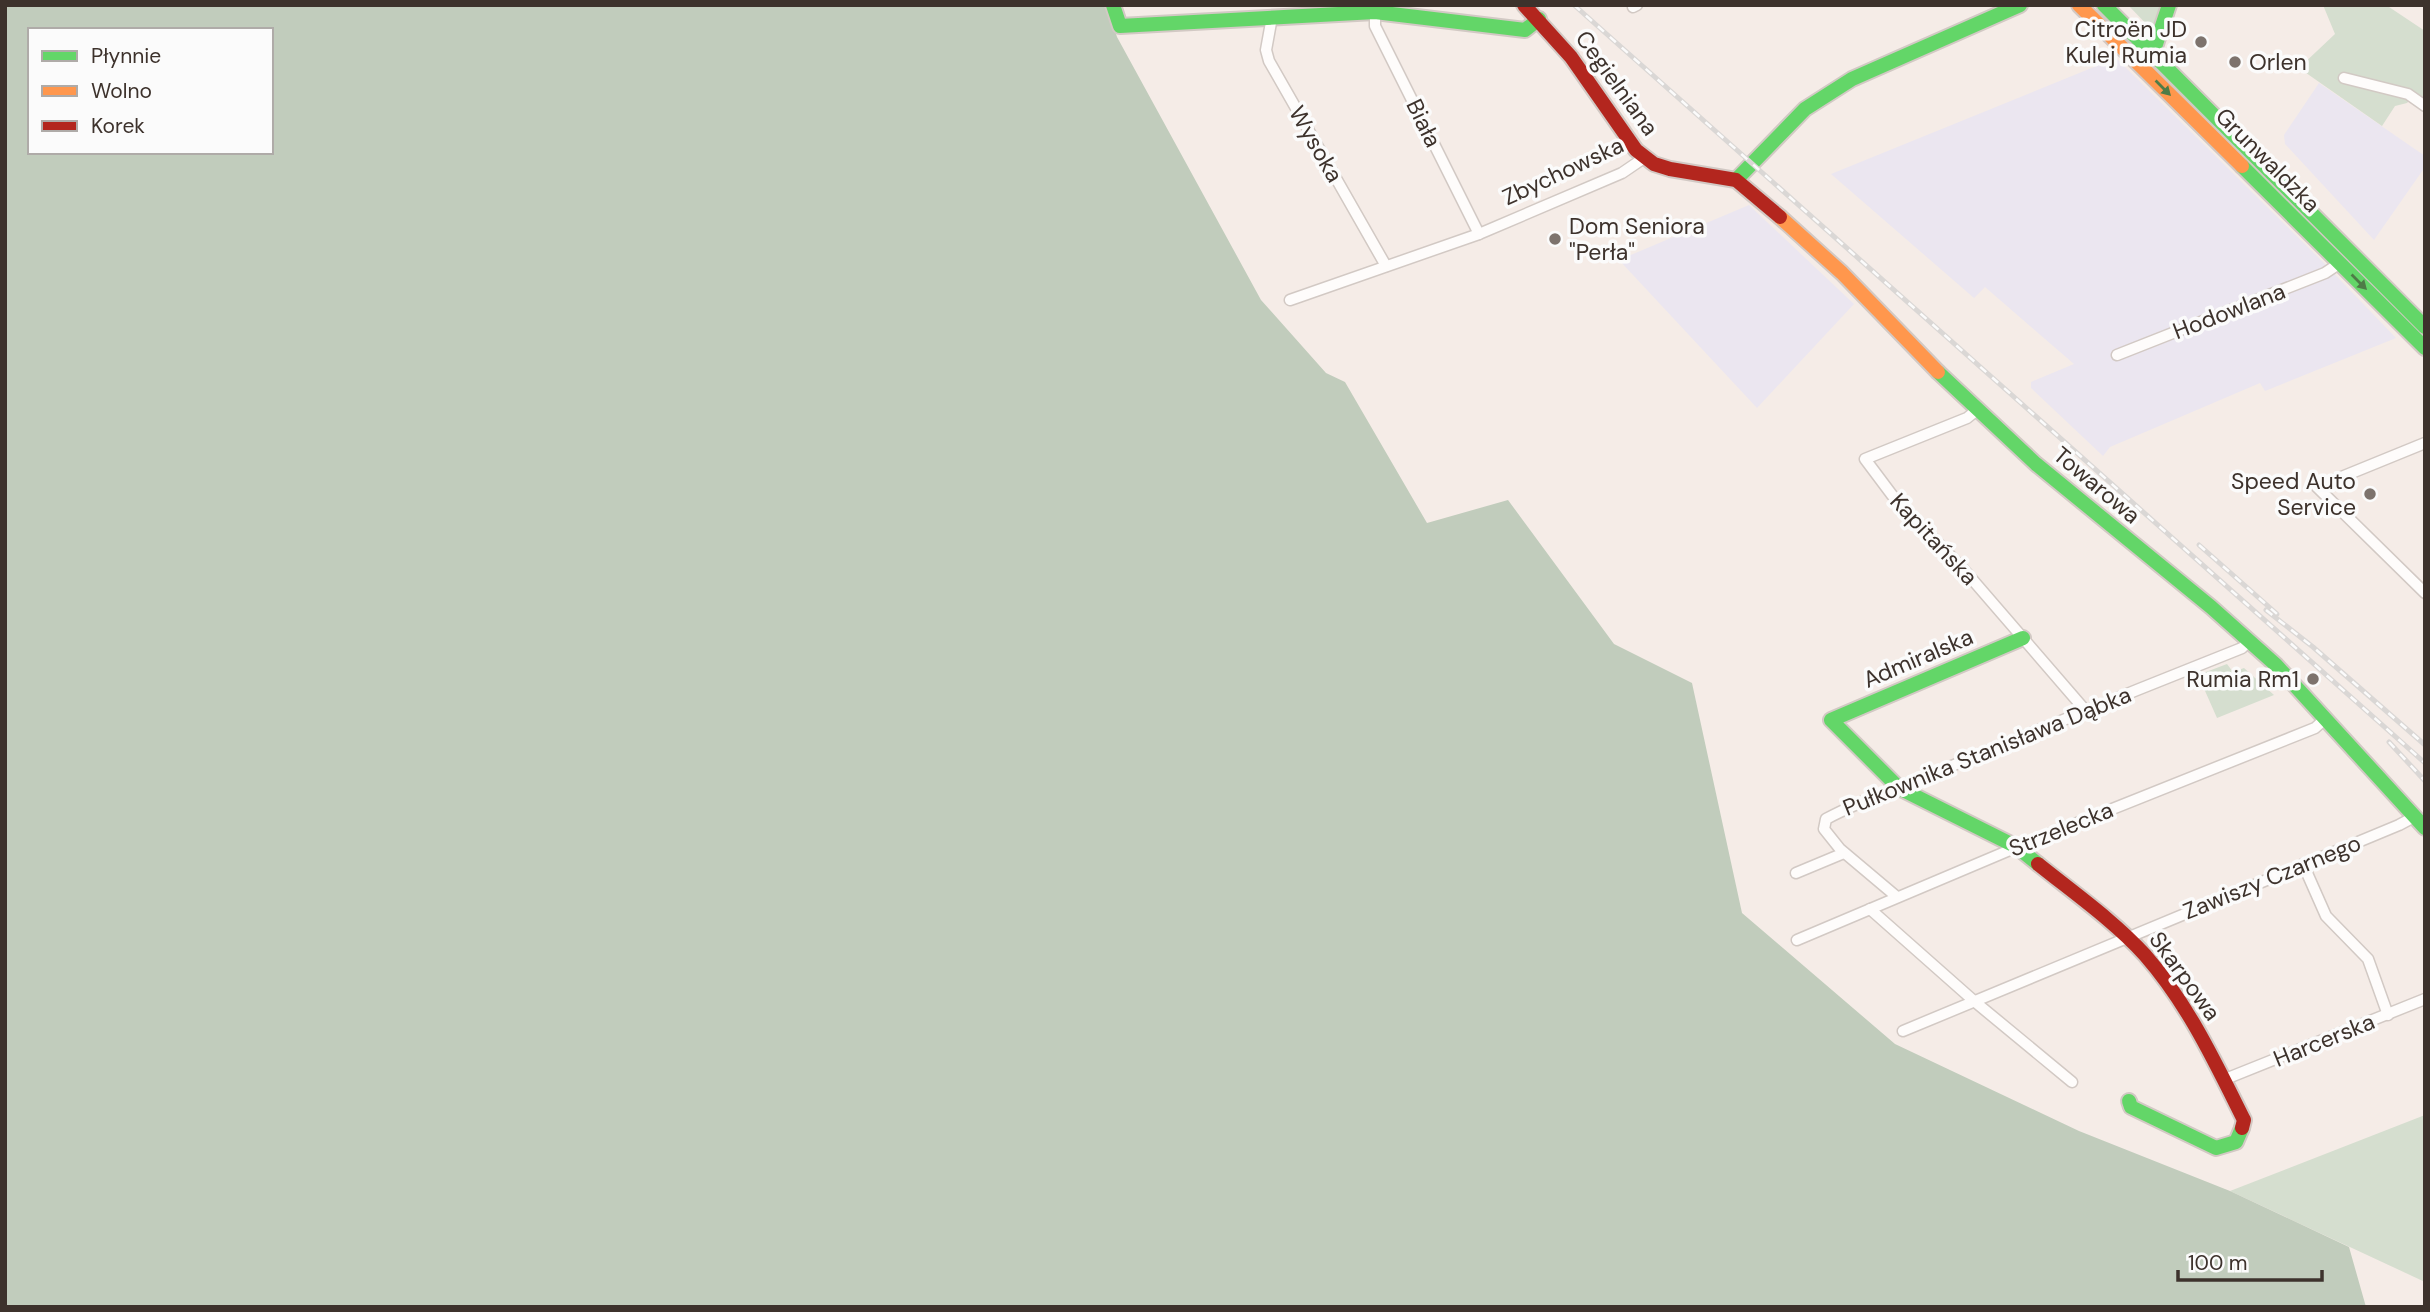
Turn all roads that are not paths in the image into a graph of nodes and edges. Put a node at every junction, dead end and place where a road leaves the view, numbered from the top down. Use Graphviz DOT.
graph roads {
  1 [pos="1113,5"];
  2 [pos="1524,5"];
  3 [pos="2020,5"];
  4 [pos="2079,5"];
  5 [pos="2104,5"];
  6 [pos="2169,5"];
  7 [pos="1375,12"];
  8 [pos="1272,17"];
  9 [pos="1539,19"];
  10 [pos="2153,53"];
  11 [pos="2344,78"];
  12 [pos="2425,106"];
  13 [pos="1644,158"];
  14 [pos="1736,180"];
  15 [pos="1479,234"];
  16 [pos="2340,263"];
  17 [pos="1386,266"];
  18 [pos="1290,300"];
  19 [pos="2425,327"];
  20 [pos="2425,348"];
  21 [pos="2117,355"];
  22 [pos="1978,411"];
  23 [pos="2425,443"];
  24 [pos="2425,593"];
  25 [pos="2023,638"];
  26 [pos="2249,640"];
  27 [pos="2085,710"];
  28 [pos="2325,719"];
  29 [pos="1831,720"];
  30 [pos="1899,788"];
  31 [pos="2414,817"];
  32 [pos="2425,828"];
  33 [pos="2017,847"];
  34 [pos="1844,853"];
  35 [pos="2303,864"];
  36 [pos="1796,873"];
  37 [pos="1897,897"];
  38 [pos="1870,909"];
  39 [pos="2127,937"];
  40 [pos="1797,940"];
  41 [pos="2425,999"];
  42 [pos="1974,1001"];
  43 [pos="2388,1015"];
  44 [pos="1903,1031"];
  45 [pos="2223,1080"];
  46 [pos="2072,1082"];
  47 [pos="2129,1101"];
  1 -- 8 [label="street"];
  2 -- 9 [label="street, Cegielniana"];
  3 -- 14 [label="street"];
  4 -- 16 [label="street, Grunwaldzka, one-way"];
  5 -- 10 [label="street, Grunwaldzka"];
  6 -- 10 [label="street"];
  7 -- 8 [label="street"];
  7 -- 9 [label="street"];
  7 -- 15 [label="street, Biała"];
  8 -- 17 [label="street, Wysoka"];
  9 -- 13 [label="street, Cegielniana"];
  10 -- 19 [label="street, Grunwaldzka"];
  11 -- 12 [label="street"];
  13 -- 14 [label="street, Zbychowska"];
  13 -- 15 [label="street, Zbychowska"];
  14 -- 22 [label="street, Towarowa"];
  15 -- 17 [label="street, Zbychowska"];
  16 -- 20 [label="street, Grunwaldzka, one-way"];
  16 -- 21 [label="street, Hodowlana"];
  17 -- 18 [label="street, Zbychowska"];
  22 -- 25 [label="street, Kapitańska"];
  22 -- 26 [label="street, Towarowa"];
  23 -- 24 [label="street"];
  25 -- 27 [label="street, Kapitańska"];
  25 -- 29 [label="street, Admiralska"];
  26 -- 27 [label="street, Pułkownika Stanisława Dąbka"];
  26 -- 28 [label="street, Towarowa"];
  27 -- 30 [label="street, Pułkownika Stanisława Dąbka"];
  28 -- 31 [label="street, Towarowa"];
  28 -- 33 [label="street, Strzelecka"];
  29 -- 30 [label="street, Skarpowa"];
  30 -- 33 [label="street, Skarpowa"];
  30 -- 34 [label="street, Pułkownika Stanisława Dąbka"];
  31 -- 32 [label="street, Towarowa"];
  31 -- 35 [label="street, Zawiszy Czarnego"];
  33 -- 37 [label="street, Strzelecka"];
  33 -- 39 [label="street, Skarpowa"];
  34 -- 36 [label="street"];
  34 -- 37 [label="street, Pułkownika Stanisława Dąbka"];
  35 -- 39 [label="street, Zawiszy Czarnego"];
  35 -- 43 [label="street"];
  37 -- 38 [label="street, Strzelecka"];
  38 -- 40 [label="street, Strzelecka"];
  38 -- 42 [label="street"];
  39 -- 42 [label="street, Zawiszy Czarnego"];
  39 -- 45 [label="street, Skarpowa"];
  41 -- 43 [label="street, Harcerska"];
  42 -- 44 [label="street, Zawiszy Czarnego"];
  42 -- 46 [label="street"];
  43 -- 45 [label="street, Harcerska"];
  45 -- 47 [label="street, Skarpowa"];
}
